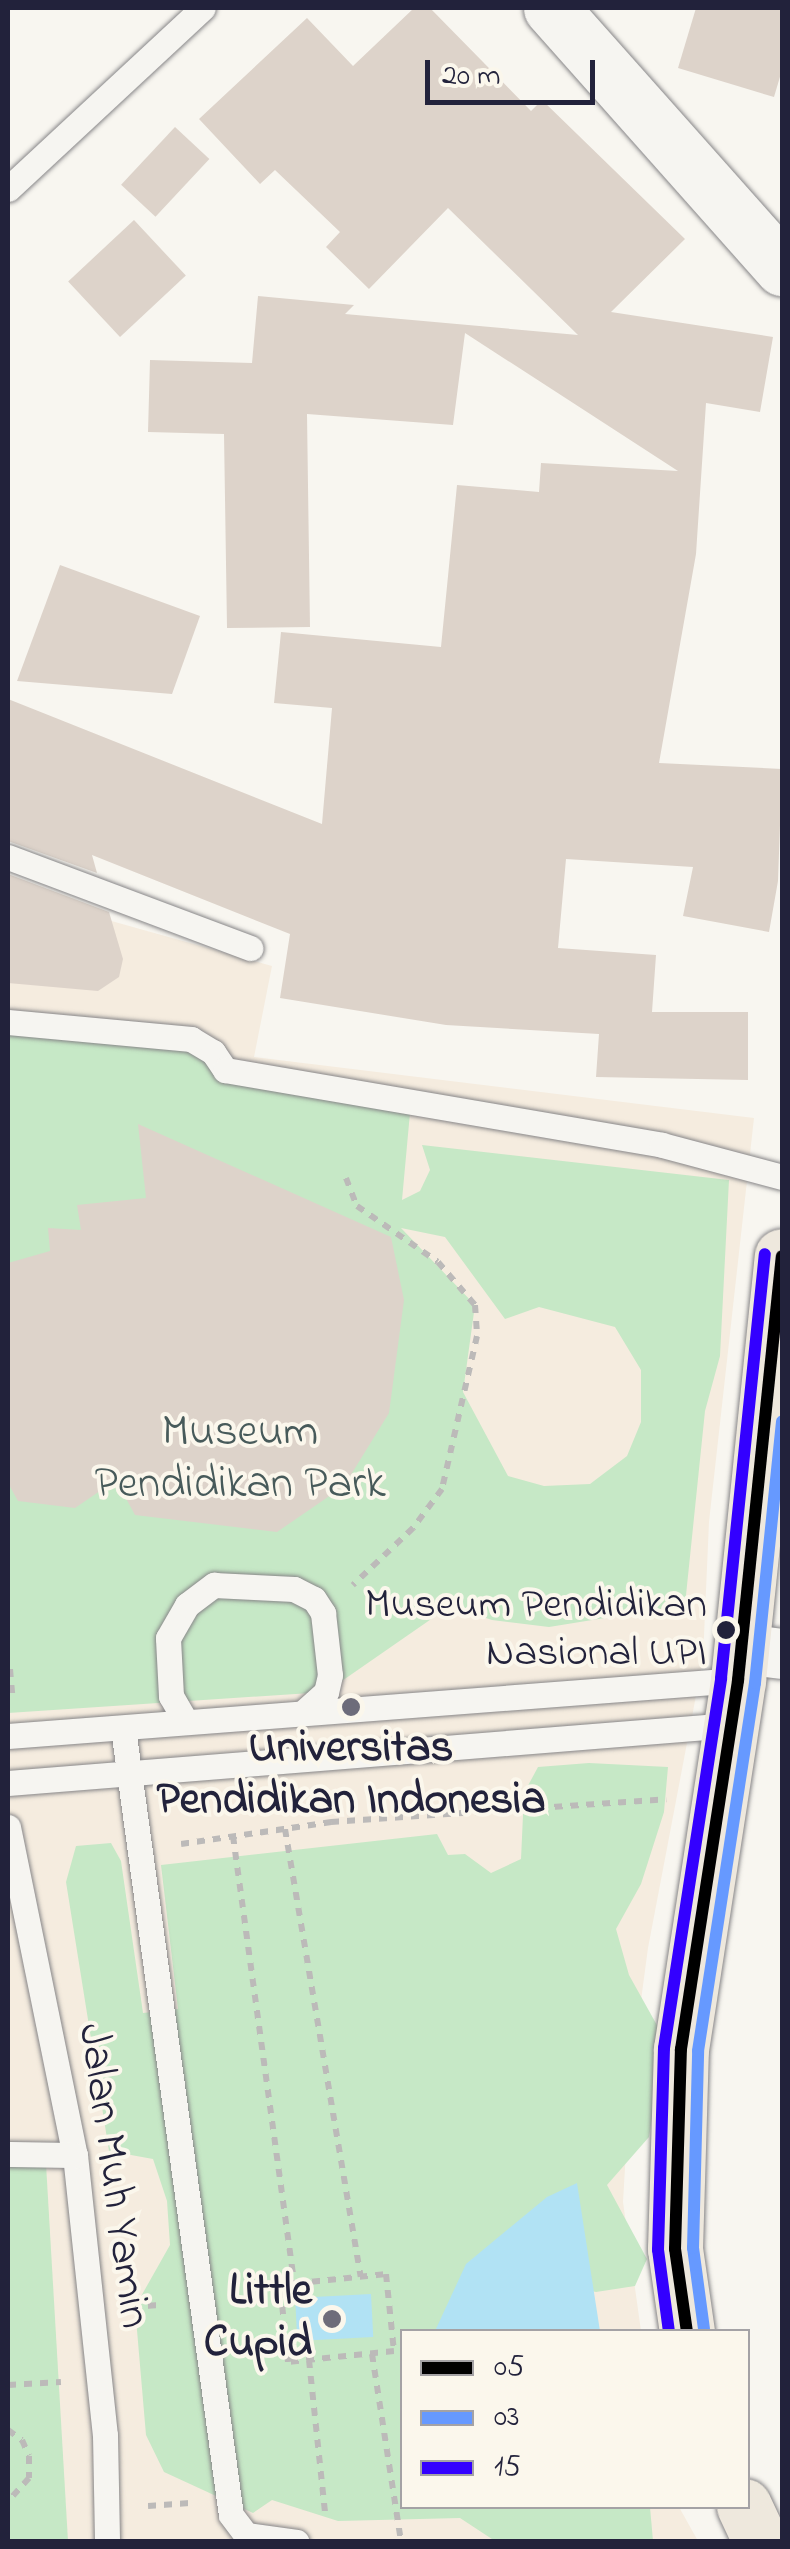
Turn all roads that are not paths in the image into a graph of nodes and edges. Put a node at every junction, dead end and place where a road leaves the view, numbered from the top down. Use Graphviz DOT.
graph roads {
  1 [pos="203,8"];
  2 [pos="551,8"];
  3 [pos="8,189"];
  4 [pos="782,268"];
  5 [pos="8,857"];
  6 [pos="250,948"];
  7 [pos="8,1022"];
  8 [pos="782,1177"];
  9 [pos="782,1256"];
  10 [pos="748,1676"];
  11 [pos="306,1710"];
  12 [pos="186,1722"];
  13 [pos="123,1728"];
  14 [pos="8,1736"];
  15 [pos="129,1772"];
  16 [pos="8,1783"];
  17 [pos="8,1827"];
  18 [pos="8,2154"];
  19 [pos="74,2155"];
  20 [pos="687,2329"];
  21 [pos="745,2509"];
  22 [pos="107,2542"];
  23 [pos="297,2542"];
  24 [pos="761,2542"];
  1 -- 3 [label="lane"];
  2 -- 4 [label="main road"];
  5 -- 6 [label="lane"];
  7 -- 8 [label="lane"];
  9 -- 10 [label="main road"];
  10 -- 11 [label="lane"];
  10 -- 15 [label="lane"];
  10 -- 20 [label="main road"];
  11 -- 12 [label="lane"];
  11 -- 12 [label="lane"];
  12 -- 13 [label="lane"];
  13 -- 14 [label="lane"];
  13 -- 15 [label="lane"];
  15 -- 16 [label="lane"];
  15 -- 23 [label="lane"];
  17 -- 19 [label="lane, Jalan Muh Yamin"];
  18 -- 19 [label="lane"];
  19 -- 22 [label="lane, Jalan Muh Yamin"];
  21 -- 24 [label="main road"];
}
